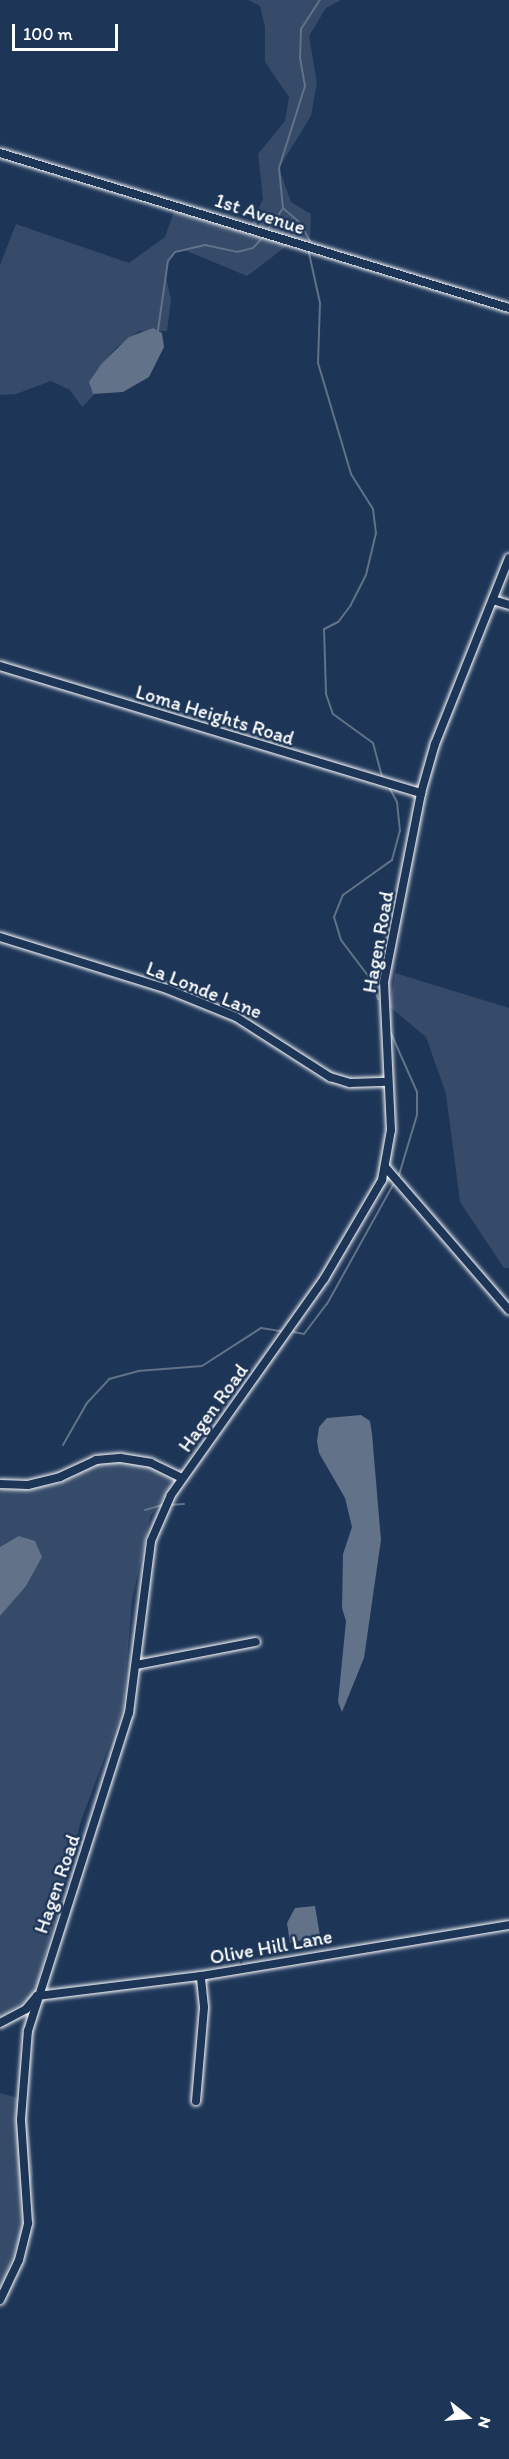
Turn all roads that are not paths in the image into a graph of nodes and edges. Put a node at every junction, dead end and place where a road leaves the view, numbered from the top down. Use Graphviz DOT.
graph roads {
  1 [pos="0,153"];
  2 [pos="509,308"];
  3 [pos="509,558"];
  4 [pos="492,600"];
  5 [pos="509,605"];
  6 [pos="0,666"];
  7 [pos="422,793"];
  8 [pos="0,937"];
  9 [pos="387,1082"];
  10 [pos="386,1168"];
  11 [pos="509,1310"];
  12 [pos="182,1478"];
  13 [pos="0,1484"];
  14 [pos="256,1642"];
  15 [pos="136,1665"];
  16 [pos="509,1925"];
  17 [pos="201,1976"];
  18 [pos="37,1996"];
  19 [pos="0,2023"];
  20 [pos="196,2101"];
  21 [pos="0,2300"];
  1 -- 2 [label="street, 1st Avenue"];
  3 -- 4 [label="street, Hagen Road"];
  4 -- 5 [label="street"];
  4 -- 7 [label="street, Hagen Road"];
  6 -- 7 [label="street, Loma Heights Road"];
  7 -- 9 [label="street, Hagen Road"];
  8 -- 9 [label="street, La Londe Lane"];
  9 -- 10 [label="street, Hagen Road"];
  10 -- 11 [label="street"];
  10 -- 12 [label="street, Hagen Road"];
  12 -- 13 [label="street"];
  12 -- 15 [label="street, Hagen Road"];
  14 -- 15 [label="street"];
  15 -- 18 [label="street, Hagen Road"];
  16 -- 17 [label="street, Olive Hill Lane"];
  17 -- 18 [label="street, Olive Hill Lane"];
  17 -- 20 [label="street"];
  18 -- 19 [label="street"];
  18 -- 21 [label="street, Hagen Road"];
}
